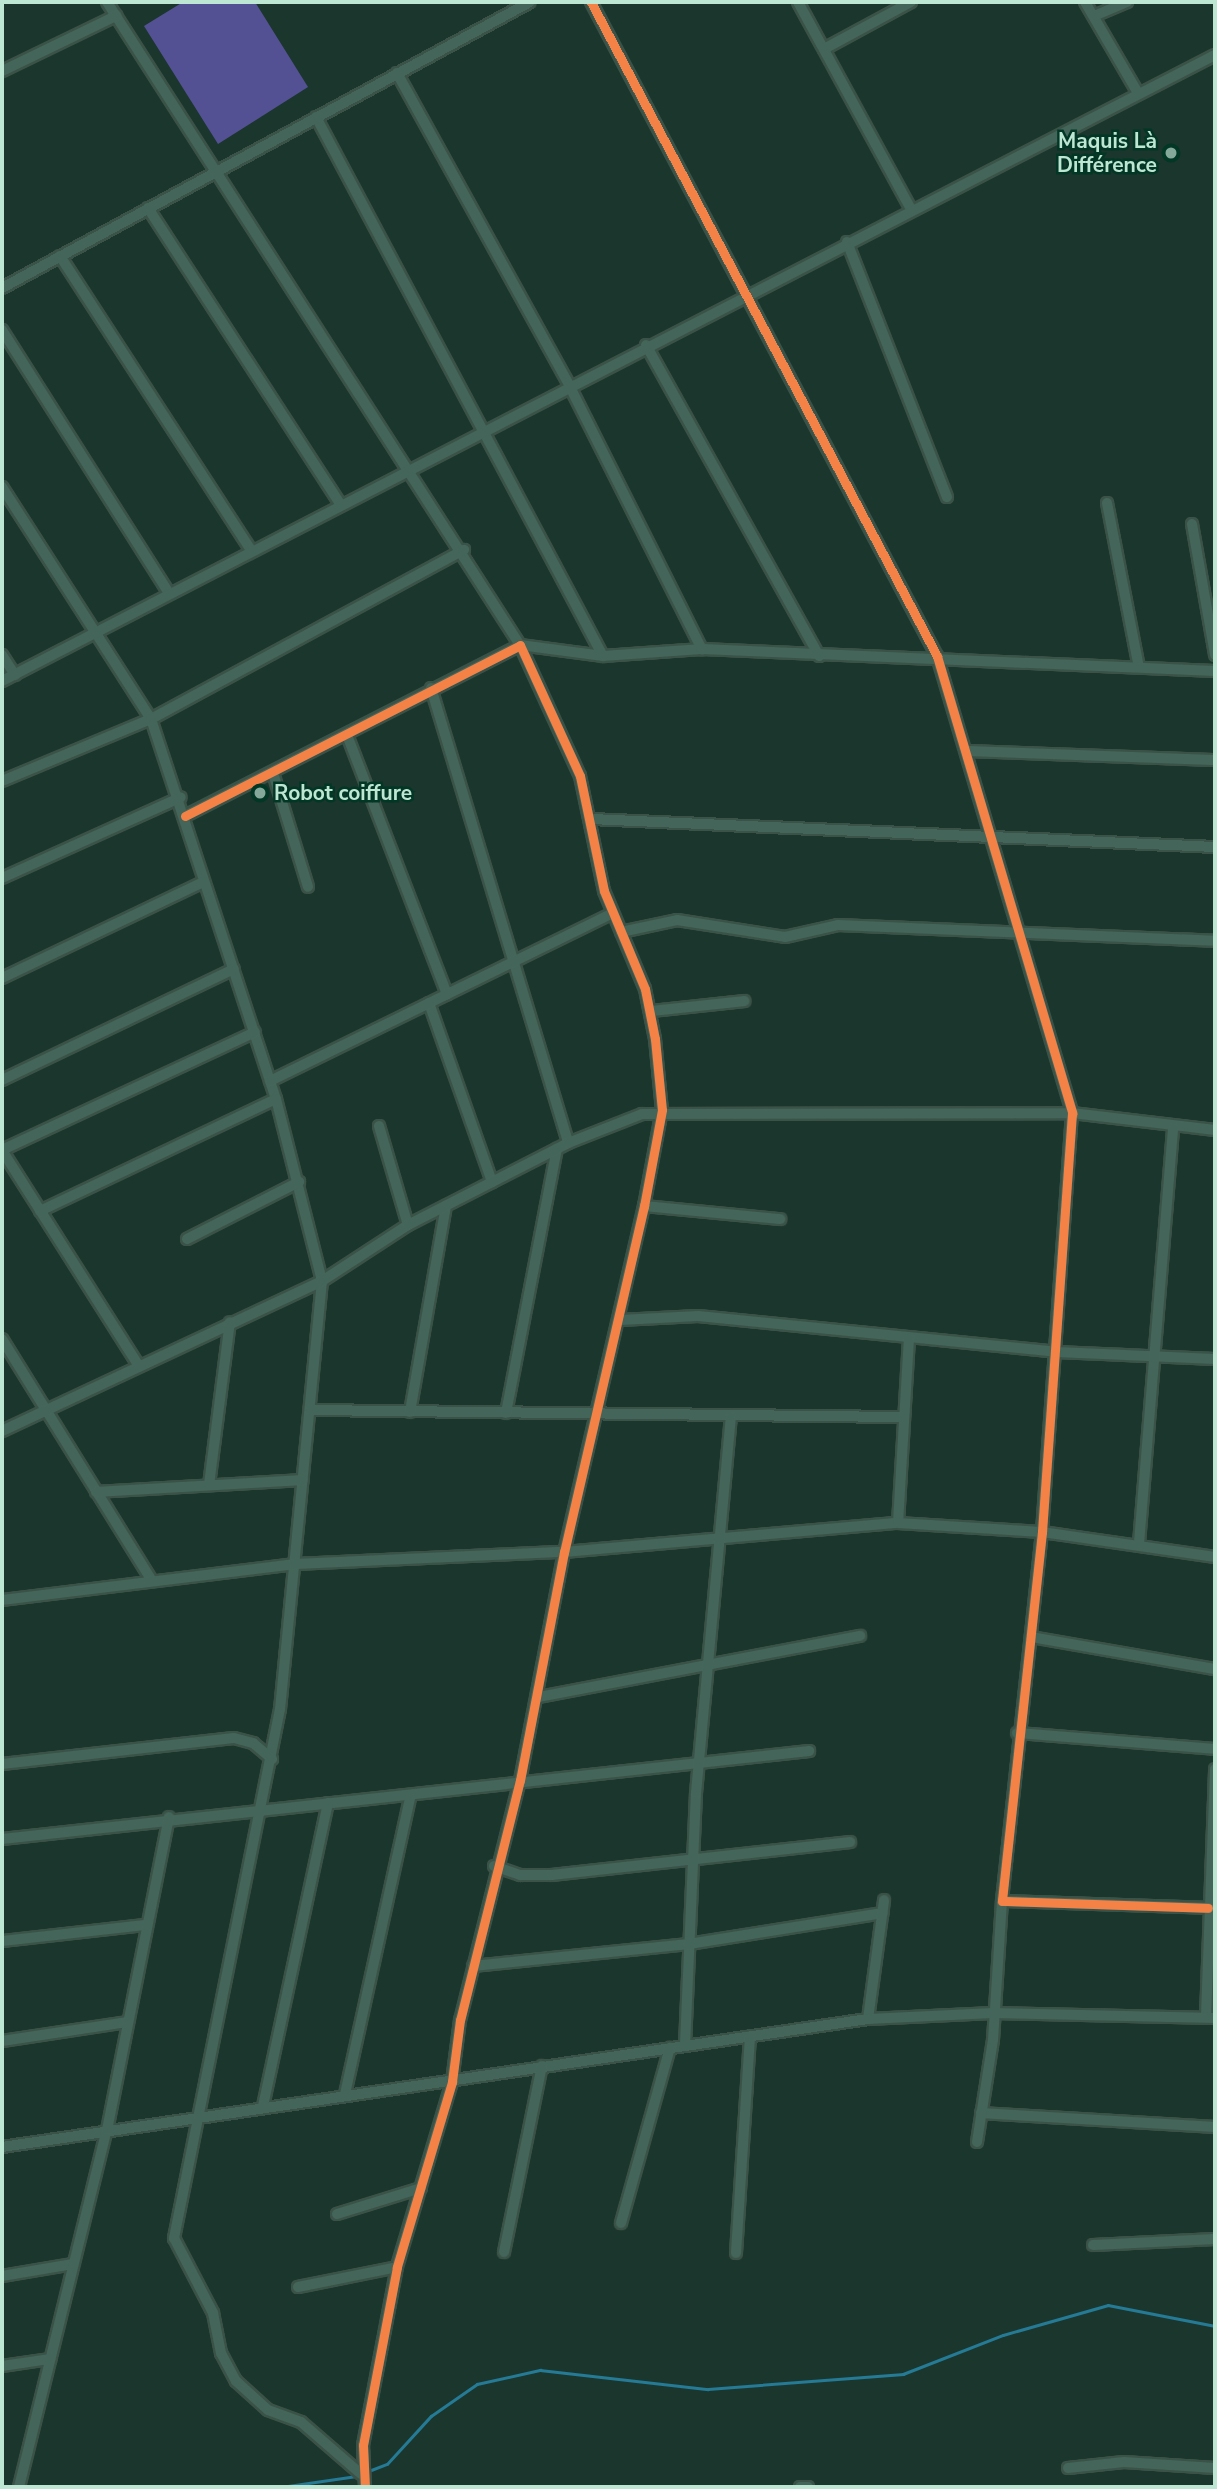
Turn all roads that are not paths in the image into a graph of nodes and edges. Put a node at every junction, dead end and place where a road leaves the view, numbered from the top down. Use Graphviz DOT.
graph roads {
  1 [pos="107,2"];
  2 [pos="530,2"];
  3 [pos="592,2"];
  4 [pos="798,2"];
  5 [pos="911,2"];
  6 [pos="1086,2"];
  7 [pos="1127,2"];
  8 [pos="116,16"];
  9 [pos="1094,16"];
  10 [pos="824,49"];
  11 [pos="1215,55"];
  12 [pos="2,71"];
  13 [pos="397,73"];
  14 [pos="1138,93"];
  15 [pos="316,117"];
  16 [pos="218,170"];
  17 [pos="148,208"];
  18 [pos="911,209"];
  19 [pos="847,242"];
  20 [pos="60,256"];
  21 [pos="2,288"];
  22 [pos="747,296"];
  23 [pos="2,330"];
  24 [pos="646,345"];
  25 [pos="569,385"];
  26 [pos="486,430"];
  27 [pos="411,467"];
  28 [pos="2,487"];
  29 [pos="947,497"];
  30 [pos="1107,503"];
  31 [pos="340,504"];
  32 [pos="1192,524"];
  33 [pos="250,549"];
  34 [pos="464,550"];
  35 [pos="168,592"];
  36 [pos="94,636"];
  37 [pos="520,645"];
  38 [pos="702,649"];
  39 [pos="2,655"];
  40 [pos="1215,655"];
  41 [pos="603,656"];
  42 [pos="819,656"];
  43 [pos="937,656"];
  44 [pos="1139,667"];
  45 [pos="1215,671"];
  46 [pos="15,675"];
  47 [pos="2,681"];
  48 [pos="430,688"];
  49 [pos="151,719"];
  50 [pos="347,735"];
  51 [pos="966,751"];
  52 [pos="1215,760"];
  53 [pos="273,773"];
  54 [pos="2,781"];
  55 [pos="181,797"];
  56 [pos="185,816"];
  57 [pos="591,819"];
  58 [pos="993,837"];
  59 [pos="1215,847"];
  60 [pos="2,878"];
  61 [pos="203,882"];
  62 [pos="308,887"];
  63 [pos="611,914"];
  64 [pos="1019,931"];
  65 [pos="621,932"];
  66 [pos="1215,941"];
  67 [pos="513,962"];
  68 [pos="234,969"];
  69 [pos="2,977"];
  70 [pos="447,994"];
  71 [pos="744,1001"];
  72 [pos="429,1003"];
  73 [pos="652,1011"];
  74 [pos="255,1032"];
  75 [pos="2,1080"];
  76 [pos="270,1081"];
  77 [pos="276,1100"];
  78 [pos="662,1110"];
  79 [pos="1072,1113"];
  80 [pos="379,1126"];
  81 [pos="1173,1128"];
  82 [pos="1215,1130"];
  83 [pos="568,1143"];
  84 [pos="557,1149"];
  85 [pos="299,1182"];
  86 [pos="492,1182"];
  87 [pos="446,1206"];
  88 [pos="644,1206"];
  89 [pos="40,1211"];
  90 [pos="780,1219"];
  91 [pos="408,1225"];
  92 [pos="187,1239"];
  93 [pos="322,1281"];
  94 [pos="620,1320"];
  95 [pos="230,1322"];
  96 [pos="909,1338"];
  97 [pos="2,1339"];
  98 [pos="1056,1352"];
  99 [pos="1155,1356"];
  100 [pos="1215,1359"];
  101 [pos="137,1363"];
  102 [pos="45,1406"];
  103 [pos="310,1410"];
  104 [pos="410,1412"];
  105 [pos="506,1413"];
  106 [pos="597,1414"];
  107 [pos="900,1417"];
  108 [pos="731,1418"];
  109 [pos="2,1431"];
  110 [pos="303,1480"];
  111 [pos="209,1485"];
  112 [pos="96,1492"];
  113 [pos="898,1523"];
  114 [pos="1042,1532"];
  115 [pos="721,1536"];
  116 [pos="1139,1544"];
  117 [pos="564,1552"];
  118 [pos="1215,1557"];
  119 [pos="295,1564"];
  120 [pos="152,1581"];
  121 [pos="2,1600"];
  122 [pos="860,1636"];
  123 [pos="1031,1637"];
  124 [pos="709,1666"];
  125 [pos="1215,1668"];
  126 [pos="539,1697"];
  127 [pos="1017,1733"];
  128 [pos="1215,1749"];
  129 [pos="809,1751"];
  130 [pos="272,1759"];
  131 [pos="2,1764"];
  132 [pos="700,1764"];
  133 [pos="1215,1769"];
  134 [pos="520,1780"];
  135 [pos="411,1795"];
  136 [pos="328,1803"];
  137 [pos="260,1806"];
  138 [pos="169,1817"];
  139 [pos="2,1839"];
  140 [pos="850,1842"];
  141 [pos="693,1858"];
  142 [pos="494,1866"];
  143 [pos="884,1900"];
  144 [pos="1002,1901"];
  145 [pos="1208,1908"];
  146 [pos="883,1913"];
  147 [pos="144,1925"];
  148 [pos="2,1941"];
  149 [pos="689,1944"];
  150 [pos="473,1966"];
  151 [pos="993,2013"];
  152 [pos="1210,2017"];
  153 [pos="868,2019"];
  154 [pos="127,2022"];
  155 [pos="750,2036"];
  156 [pos="2,2040"];
  157 [pos="685,2045"];
  158 [pos="670,2048"];
  159 [pos="542,2066"];
  160 [pos="452,2082"];
  161 [pos="345,2094"];
  162 [pos="263,2106"];
  163 [pos="982,2113"];
  164 [pos="197,2118"];
  165 [pos="1215,2127"];
  166 [pos="107,2130"];
  167 [pos="977,2142"];
  168 [pos="2,2147"];
  169 [pos="421,2188"];
  170 [pos="337,2214"];
  171 [pos="621,2223"];
  172 [pos="1215,2239"];
  173 [pos="1093,2245"];
  174 [pos="504,2252"];
  175 [pos="736,2253"];
  176 [pos="73,2264"];
  177 [pos="397,2267"];
  178 [pos="2,2276"];
  179 [pos="298,2287"];
  180 [pos="50,2359"];
  181 [pos="2,2366"];
  182 [pos="1068,2468"];
  183 [pos="1215,2468"];
  184 [pos="360,2474"];
  185 [pos="19,2487"];
  186 [pos="365,2487"];
  187 [pos="800,2487"];
  188 [pos="808,2487"];
  1 -- 8 [label="street"];
  2 -- 13 [label="street"];
  3 -- 22 [label="street"];
  4 -- 10 [label="street"];
  5 -- 10 [label="street"];
  6 -- 9 [label="street"];
  7 -- 9 [label="street"];
  8 -- 12 [label="street"];
  8 -- 16 [label="street"];
  9 -- 14 [label="street"];
  10 -- 18 [label="street"];
  11 -- 14 [label="street"];
  13 -- 15 [label="street"];
  13 -- 25 [label="street"];
  14 -- 18 [label="street"];
  15 -- 16 [label="street"];
  15 -- 26 [label="street"];
  16 -- 17 [label="street"];
  16 -- 27 [label="street"];
  17 -- 20 [label="street"];
  17 -- 31 [label="street"];
  18 -- 19 [label="street"];
  19 -- 22 [label="street"];
  19 -- 29 [label="street"];
  20 -- 21 [label="street"];
  20 -- 33 [label="street"];
  22 -- 24 [label="street"];
  22 -- 43 [label="street"];
  23 -- 35 [label="street"];
  24 -- 25 [label="street"];
  24 -- 42 [label="street"];
  25 -- 26 [label="street"];
  25 -- 38 [label="street"];
  26 -- 27 [label="street"];
  26 -- 41 [label="street"];
  27 -- 31 [label="street"];
  27 -- 34 [label="street"];
  28 -- 36 [label="street"];
  30 -- 44 [label="street"];
  31 -- 33 [label="street"];
  32 -- 40 [label="street"];
  33 -- 35 [label="street"];
  34 -- 37 [label="street"];
  34 -- 49 [label="street"];
  35 -- 36 [label="street"];
  36 -- 46 [label="street"];
  36 -- 49 [label="street"];
  37 -- 41 [label="street"];
  37 -- 48 [label="street"];
  37 -- 57 [label="street"];
  38 -- 41 [label="street"];
  38 -- 42 [label="street"];
  39 -- 46 [label="street"];
  42 -- 43 [label="street"];
  43 -- 44 [label="street"];
  43 -- 51 [label="street"];
  44 -- 45 [label="street"];
  46 -- 47 [label="street"];
  48 -- 50 [label="street"];
  48 -- 67 [label="street"];
  49 -- 54 [label="street"];
  49 -- 55 [label="street"];
  50 -- 53 [label="street"];
  50 -- 70 [label="street"];
  51 -- 52 [label="street"];
  51 -- 58 [label="street"];
  53 -- 56 [label="street"];
  53 -- 62 [label="street"];
  55 -- 56 [label="street"];
  55 -- 60 [label="street"];
  56 -- 61 [label="street"];
  57 -- 58 [label="street"];
  57 -- 63 [label="street"];
  58 -- 59 [label="street"];
  58 -- 64 [label="street"];
  61 -- 68 [label="street"];
  61 -- 69 [label="street"];
  63 -- 65 [label="street"];
  63 -- 67 [label="street"];
  64 -- 65 [label="street"];
  64 -- 66 [label="street"];
  64 -- 79 [label="street"];
  65 -- 73 [label="street"];
  67 -- 70 [label="street"];
  67 -- 83 [label="street"];
  68 -- 74 [label="street"];
  68 -- 75 [label="street"];
  70 -- 72 [label="street"];
  71 -- 73 [label="street"];
  72 -- 76 [label="street"];
  72 -- 86 [label="street"];
  73 -- 78 [label="street"];
  74 -- 76 [label="street"];
  74 -- 89 [label="street"];
  76 -- 77 [label="street"];
  77 -- 85 [label="street"];
  77 -- 89 [label="street"];
  78 -- 79 [label="street"];
  78 -- 83 [label="street"];
  78 -- 88 [label="street"];
  79 -- 81 [label="street"];
  79 -- 98 [label="street"];
  80 -- 91 [label="street"];
  81 -- 82 [label="street"];
  81 -- 99 [label="street"];
  83 -- 84 [label="street"];
  84 -- 86 [label="street"];
  84 -- 105 [label="street"];
  85 -- 92 [label="street"];
  85 -- 93 [label="street"];
  86 -- 87 [label="street"];
  87 -- 91 [label="street"];
  87 -- 104 [label="street"];
  88 -- 90 [label="street"];
  88 -- 94 [label="street"];
  89 -- 101 [label="street"];
  91 -- 93 [label="street"];
  93 -- 95 [label="street"];
  93 -- 103 [label="street"];
  94 -- 96 [label="street"];
  94 -- 106 [label="street"];
  95 -- 101 [label="street"];
  95 -- 111 [label="street"];
  96 -- 98 [label="street"];
  96 -- 107 [label="street"];
  97 -- 102 [label="street"];
  98 -- 99 [label="street"];
  98 -- 114 [label="street"];
  99 -- 100 [label="street"];
  99 -- 116 [label="street"];
  101 -- 102 [label="street"];
  102 -- 109 [label="street"];
  102 -- 112 [label="street"];
  103 -- 104 [label="street"];
  103 -- 110 [label="street"];
  104 -- 105 [label="street"];
  105 -- 106 [label="street"];
  106 -- 108 [label="street"];
  106 -- 117 [label="street"];
  107 -- 108 [label="street"];
  107 -- 113 [label="street"];
  108 -- 115 [label="street"];
  110 -- 111 [label="street"];
  110 -- 119 [label="street"];
  111 -- 112 [label="street"];
  112 -- 120 [label="street"];
  113 -- 114 [label="street"];
  113 -- 115 [label="street"];
  114 -- 116 [label="street"];
  114 -- 123 [label="street"];
  115 -- 117 [label="street"];
  115 -- 124 [label="street"];
  116 -- 118 [label="street"];
  117 -- 119 [label="street"];
  117 -- 126 [label="street"];
  119 -- 120 [label="street"];
  119 -- 130 [label="street"];
  120 -- 121 [label="street"];
  122 -- 124 [label="street"];
  123 -- 125 [label="street"];
  123 -- 127 [label="street"];
  124 -- 126 [label="street"];
  124 -- 132 [label="street"];
  126 -- 134 [label="street"];
  127 -- 128 [label="street"];
  127 -- 144 [label="street"];
  129 -- 132 [label="street"];
  130 -- 131 [label="street"];
  130 -- 137 [label="street"];
  132 -- 134 [label="street"];
  132 -- 141 [label="street"];
  133 -- 145 [label="street"];
  134 -- 135 [label="street"];
  134 -- 142 [label="street"];
  135 -- 136 [label="street"];
  135 -- 161 [label="street"];
  136 -- 137 [label="street"];
  136 -- 162 [label="street"];
  137 -- 138 [label="street"];
  137 -- 164 [label="street"];
  138 -- 139 [label="street"];
  138 -- 147 [label="street"];
  140 -- 141 [label="street"];
  141 -- 142 [label="street"];
  141 -- 149 [label="street"];
  142 -- 150 [label="street"];
  143 -- 146 [label="street"];
  144 -- 145 [label="street"];
  144 -- 151 [label="street"];
  145 -- 152 [label="street"];
  146 -- 149 [label="street"];
  146 -- 153 [label="street"];
  147 -- 148 [label="street"];
  147 -- 154 [label="street"];
  149 -- 150 [label="street"];
  149 -- 157 [label="street"];
  150 -- 160 [label="street"];
  151 -- 152 [label="street"];
  151 -- 153 [label="street"];
  151 -- 163 [label="street"];
  153 -- 155 [label="street"];
  154 -- 156 [label="street"];
  154 -- 166 [label="street"];
  155 -- 157 [label="street"];
  155 -- 175 [label="street"];
  157 -- 158 [label="street"];
  158 -- 159 [label="street"];
  158 -- 171 [label="street"];
  159 -- 160 [label="street"];
  159 -- 174 [label="street"];
  160 -- 161 [label="street"];
  160 -- 169 [label="street"];
  161 -- 162 [label="street"];
  162 -- 164 [label="street"];
  163 -- 165 [label="street"];
  163 -- 167 [label="street"];
  164 -- 166 [label="street"];
  164 -- 184 [label="street"];
  166 -- 168 [label="street"];
  166 -- 176 [label="street"];
  169 -- 170 [label="street"];
  169 -- 177 [label="street"];
  172 -- 173 [label="street"];
  176 -- 178 [label="street"];
  176 -- 180 [label="street"];
  177 -- 179 [label="street"];
  177 -- 184 [label="street"];
  180 -- 181 [label="street"];
  180 -- 185 [label="street"];
  182 -- 183 [label="street"];
  184 -- 186 [label="street"];
  187 -- 188 [label="street"];
}
